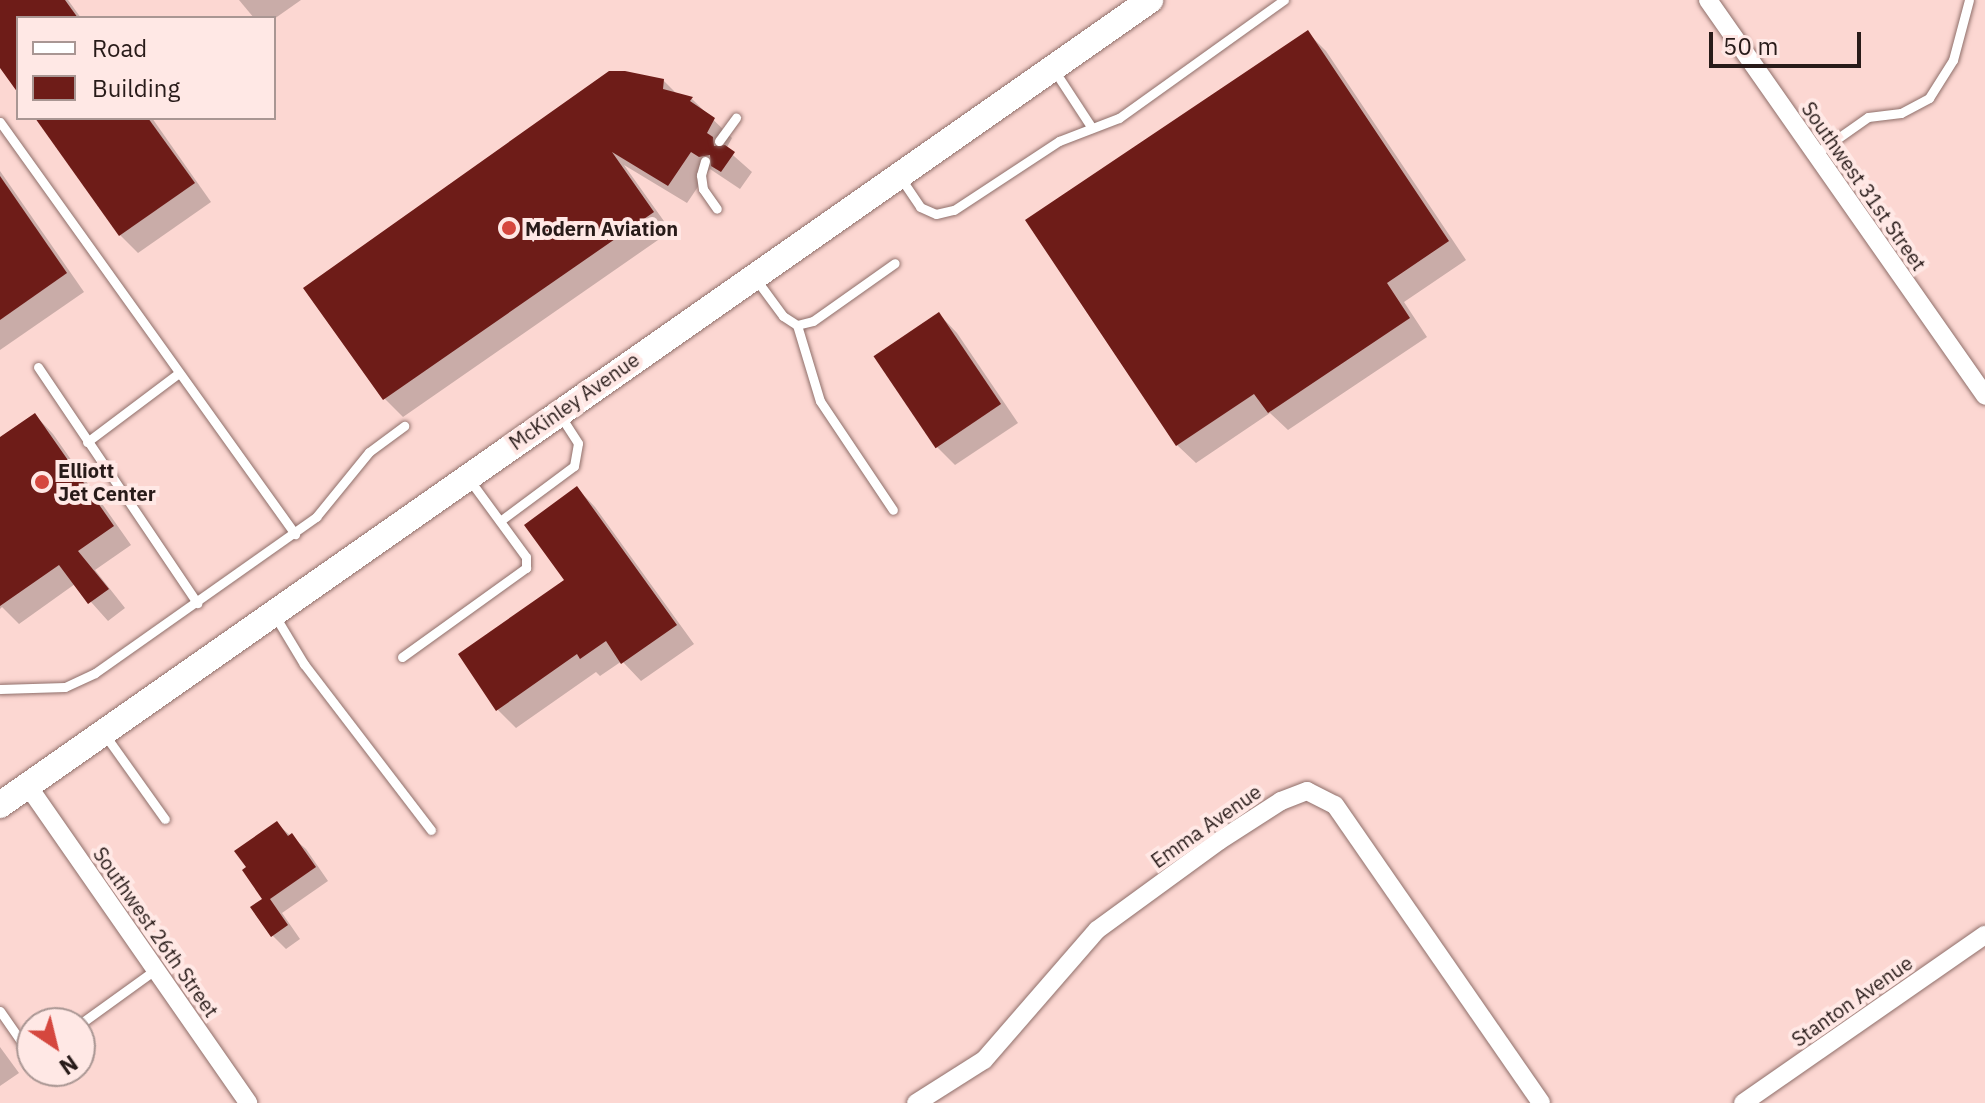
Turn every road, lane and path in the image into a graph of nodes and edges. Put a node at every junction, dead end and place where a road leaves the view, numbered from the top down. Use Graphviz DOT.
graph roads {
  1 [pos="1150,0"];
  2 [pos="1284,0"];
  3 [pos="1708,0"];
  4 [pos="1969,0"];
  5 [pos="1052,67"];
  6 [pos="736,118"];
  7 [pos="0,122"];
  8 [pos="1092,128"];
  9 [pos="719,141"];
  10 [pos="1814,155"];
  11 [pos="705,161"];
  12 [pos="898,174"];
  13 [pos="717,209"];
  14 [pos="895,263"];
  15 [pos="753,275"];
  16 [pos="797,325"];
  17 [pos="38,367"];
  18 [pos="179,373"];
  19 [pos="1985,396"];
  20 [pos="558,412"];
  21 [pos="404,426"];
  22 [pos="87,442"];
  23 [pos="467,476"];
  24 [pos="893,510"];
  25 [pos="500,521"];
  26 [pos="295,534"];
  27 [pos="197,603"];
  28 [pos="273,612"];
  29 [pos="402,657"];
  30 [pos="0,689"];
  31 [pos="103,732"];
  32 [pos="28,786"];
  33 [pos="0,805"];
  34 [pos="165,819"];
  35 [pos="431,830"];
  36 [pos="1985,935"];
  37 [pos="155,970"];
  38 [pos="0,1011"];
  39 [pos="96,1012"];
  40 [pos="16,1034"];
  41 [pos="248,1103"];
  42 [pos="916,1103"];
  43 [pos="1541,1103"];
  44 [pos="1743,1103"];
  1 -- 5 [label="main road, McKinley Avenue"];
  2 -- 8 [label="lane"];
  3 -- 10 [label="street, Southwest 31st Street"];
  4 -- 10 [label="lane"];
  5 -- 8 [label="lane"];
  5 -- 12 [label="main road, McKinley Avenue"];
  6 -- 9 [label="lane"];
  7 -- 18 [label="lane"];
  8 -- 12 [label="lane"];
  10 -- 19 [label="street, Southwest 31st Street"];
  11 -- 13 [label="lane"];
  12 -- 15 [label="main road, McKinley Avenue"];
  14 -- 16 [label="lane"];
  15 -- 16 [label="lane"];
  15 -- 20 [label="main road, McKinley Avenue"];
  16 -- 24 [label="lane"];
  17 -- 22 [label="lane"];
  18 -- 22 [label="lane"];
  18 -- 26 [label="lane"];
  20 -- 23 [label="main road, McKinley Avenue"];
  20 -- 25 [label="lane"];
  21 -- 26 [label="lane"];
  22 -- 27 [label="lane"];
  23 -- 25 [label="lane"];
  23 -- 28 [label="main road, McKinley Avenue"];
  25 -- 29 [label="lane"];
  26 -- 27 [label="lane"];
  27 -- 30 [label="lane"];
  28 -- 31 [label="main road, McKinley Avenue"];
  28 -- 35 [label="lane"];
  31 -- 32 [label="main road, McKinley Avenue"];
  31 -- 34 [label="lane"];
  32 -- 33 [label="main road, McKinley Avenue"];
  32 -- 37 [label="street, Southwest 26th Street"];
  36 -- 44 [label="street, Stanton Avenue"];
  37 -- 39 [label="lane"];
  37 -- 41 [label="street, Southwest 26th Street"];
  38 -- 40 [label="lane"];
  42 -- 43 [label="street, Emma Avenue"];
}
